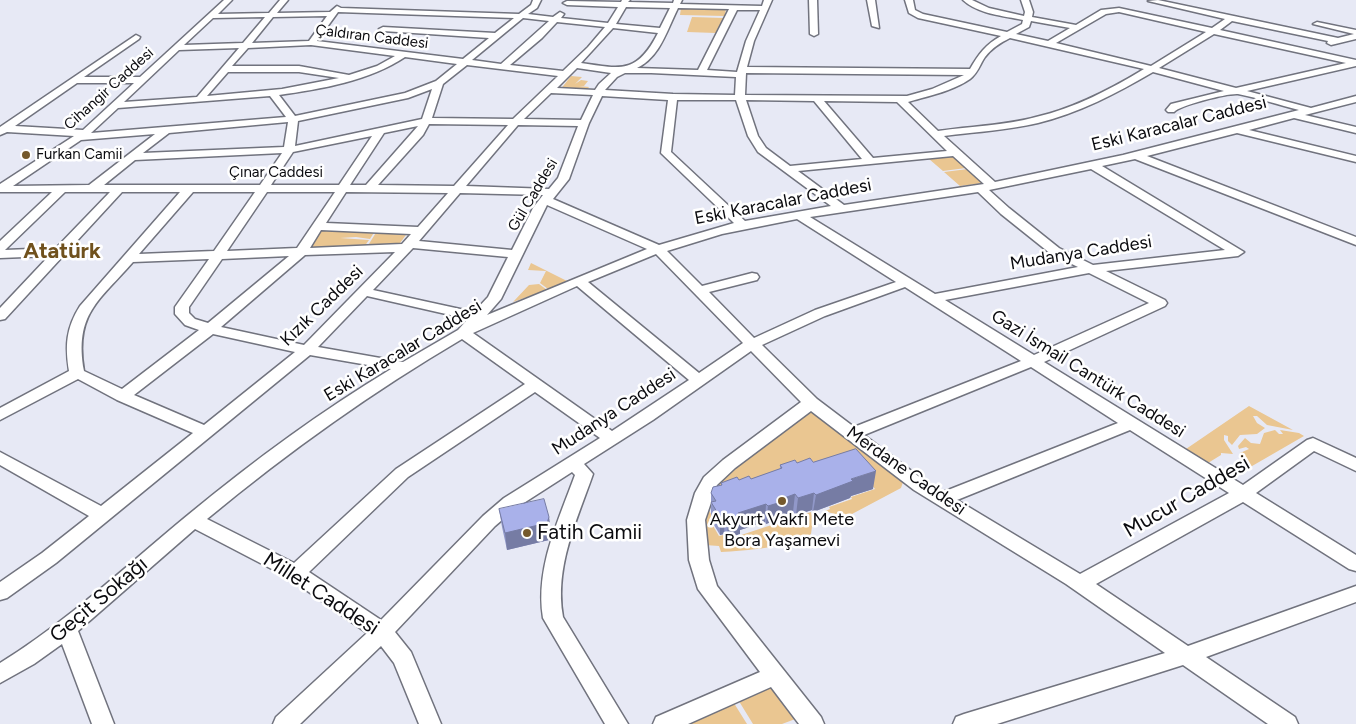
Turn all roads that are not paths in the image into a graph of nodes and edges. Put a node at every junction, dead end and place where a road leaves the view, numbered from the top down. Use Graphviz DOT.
graph roads {
  1 [pos="228,0"];
  2 [pos="284,0"];
  3 [pos="344,0"];
  4 [pos="537,0"];
  5 [pos="813,0"];
  6 [pos="871,0"];
  7 [pos="909,0"];
  8 [pos="967,0"];
  9 [pos="1025,0"];
  10 [pos="1152,1"];
  11 [pos="567,2"];
  12 [pos="625,2"];
  13 [pos="677,3"];
  14 [pos="458,4"];
  15 [pos="766,4"];
  16 [pos="734,7"];
  17 [pos="334,12"];
  18 [pos="394,12"];
  19 [pos="449,12"];
  20 [pos="271,14"];
  21 [pos="210,16"];
  22 [pos="521,16"];
  23 [pos="1232,17"];
  24 [pos="1028,18"];
  25 [pos="557,19"];
  26 [pos="1317,24"];
  27 [pos="611,25"];
  28 [pos="876,26"];
  29 [pos="1077,27"];
  30 [pos="663,31"];
  31 [pos="1215,31"];
  32 [pos="814,34"];
  33 [pos="1008,34"];
  34 [pos="1356,34"];
  35 [pos="136,36"];
  36 [pos="497,36"];
  37 [pos="376,39"];
  38 [pos="1339,41"];
  39 [pos="311,43"];
  40 [pos="1050,43"];
  41 [pos="245,46"];
  42 [pos="176,48"];
  43 [pos="1302,51"];
  44 [pos="404,54"];
  45 [pos="466,62"];
  46 [pos="1356,64"];
  47 [pos="502,66"];
  48 [pos="225,69"];
  49 [pos="1154,69"];
  50 [pos="569,70"];
  51 [pos="622,71"];
  52 [pos="972,72"];
  53 [pos="701,73"];
  54 [pos="742,73"];
  55 [pos="351,77"];
  56 [pos="75,80"];
  57 [pos="143,80"];
  58 [pos="439,83"];
  59 [pos="548,90"];
  60 [pos="1238,91"];
  61 [pos="273,94"];
  62 [pos="597,94"];
  63 [pos="673,97"];
  64 [pos="740,98"];
  65 [pos="200,99"];
  66 [pos="816,99"];
  67 [pos="1356,99"];
  68 [pos="901,100"];
  69 [pos="116,105"];
  70 [pos="1171,110"];
  71 [pos="1312,110"];
  72 [pos="1294,115"];
  73 [pos="293,119"];
  74 [pos="427,121"];
  75 [pos="514,123"];
  76 [pos="584,123"];
  77 [pos="1237,129"];
  78 [pos="2,130"];
  79 [pos="166,130"];
  80 [pos="381,130"];
  81 [pos="1356,130"];
  82 [pos="936,134"];
  83 [pos="83,135"];
  84 [pos="289,150"];
  85 [pos="956,153"];
  86 [pos="1135,155"];
  87 [pos="132,157"];
  88 [pos="1356,159"];
  89 [pos="870,162"];
  90 [pos="1092,165"];
  91 [pos="788,169"];
  92 [pos="987,187"];
  93 [pos="190,188"];
  94 [pos="265,188"];
  95 [pos="344,188"];
  96 [pos="369,188"];
  97 [pos="0,189"];
  98 [pos="62,189"];
  99 [pos="92,189"];
  100 [pos="119,189"];
  101 [pos="456,189"];
  102 [pos="548,196"];
  103 [pos="841,208"];
  104 [pos="799,215"];
  105 [pos="743,225"];
  106 [pos="319,226"];
  107 [pos="420,230"];
  108 [pos="1356,241"];
  109 [pos="408,246"];
  110 [pos="0,248"];
  111 [pos="658,249"];
  112 [pos="60,252"];
  113 [pos="300,253"];
  114 [pos="0,254"];
  115 [pos="516,254"];
  116 [pos="218,255"];
  117 [pos="130,258"];
  118 [pos="1089,269"];
  119 [pos="752,277"];
  120 [pos="579,281"];
  121 [pos="905,283"];
  122 [pos="699,291"];
  123 [pos="365,292"];
  124 [pos="931,299"];
  125 [pos="0,316"];
  126 [pos="484,319"];
  127 [pos="210,329"];
  128 [pos="463,333"];
  129 [pos="752,344"];
  130 [pos="307,350"];
  131 [pos="1031,362"];
  132 [pos="406,366"];
  133 [pos="77,373"];
  134 [pos="699,381"];
  135 [pos="534,385"];
  136 [pos="124,396"];
  137 [pos="811,403"];
  138 [pos="0,415"];
  139 [pos="1131,424"];
  140 [pos="206,432"];
  141 [pos="852,434"];
  142 [pos="612,439"];
  143 [pos="0,458"];
  144 [pos="573,463"];
  145 [pos="1356,466"];
  146 [pos="1242,494"];
  147 [pos="942,499"];
  148 [pos="103,515"];
  149 [pos="194,520"];
  150 [pos="1356,564"];
  151 [pos="296,573"];
  152 [pos="1079,584"];
  153 [pos="0,592"];
  154 [pos="1356,594"];
  155 [pos="66,628"];
  156 [pos="382,632"];
  157 [pos="1187,655"];
  158 [pos="0,674"];
  159 [pos="775,675"];
  160 [pos="103,724"];
  161 [pos="284,724"];
  162 [pos="430,724"];
  163 [pos="617,724"];
  164 [pos="664,724"];
  165 [pos="813,724"];
  166 [pos="964,724"];
  167 [pos="1287,724"];
  1 -- 21 [label="street, Cihangir Caddesi"];
  2 -- 20 [label="street"];
  3 -- 17 [label="street"];
  4 -- 22 [label="street"];
  5 -- 32 [label="street"];
  6 -- 28 [label="street"];
  7 -- 33 [label="street"];
  8 -- 24 [label="street"];
  9 -- 24 [label="street"];
  10 -- 23 [label="street"];
  11 -- 12 [label="street"];
  11 -- 25 [label="street"];
  12 -- 13 [label="street"];
  12 -- 27 [label="street, Kızık Caddesi"];
  13 -- 16 [label="street"];
  13 -- 30 [label="street, Gül Caddesi"];
  14 -- 19 [label="street"];
  15 -- 16 [label="street"];
  15 -- 54 [label="street"];
  16 -- 53 [label="street"];
  17 -- 18 [label="street"];
  17 -- 20 [label="street"];
  17 -- 39 [label="street"];
  18 -- 19 [label="street"];
  18 -- 37 [label="street"];
  19 -- 22 [label="street"];
  20 -- 21 [label="street"];
  20 -- 41 [label="street"];
  21 -- 42 [label="street, Cihangir Caddesi"];
  22 -- 25 [label="street"];
  22 -- 36 [label="street"];
  23 -- 31 [label="street"];
  23 -- 38 [label="street"];
  24 -- 29 [label="street"];
  24 -- 33 [label="street"];
  25 -- 27 [label="street"];
  25 -- 47 [label="street"];
  26 -- 34 [label="street"];
  27 -- 30 [label="street"];
  27 -- 50 [label="street, Kızık Caddesi"];
  29 -- 31 [label="street"];
  29 -- 40 [label="street"];
  30 -- 51 [label="street, Gül Caddesi"];
  31 -- 43 [label="street"];
  31 -- 49 [label="street"];
  33 -- 40 [label="street"];
  33 -- 52 [label="street"];
  34 -- 38 [label="street"];
  35 -- 56 [label="street"];
  36 -- 37 [label="street"];
  36 -- 45 [label="street"];
  37 -- 39 [label="street, Çaldıran Caddesi"];
  37 -- 44 [label="street, Çaldıran Caddesi"];
  38 -- 43 [label="street"];
  39 -- 41 [label="street, Çaldıran Caddesi"];
  40 -- 49 [label="street"];
  41 -- 42 [label="street, Çaldıran Caddesi"];
  41 -- 48 [label="street"];
  42 -- 57 [label="street, Cihangir Caddesi"];
  43 -- 46 [label="street"];
  44 -- 45 [label="street, Çaldıran Caddesi"];
  44 -- 55 [label="street"];
  45 -- 47 [label="street, Çaldıran Caddesi"];
  45 -- 58 [label="street"];
  46 -- 60 [label="street"];
  47 -- 50 [label="street, Çaldıran Caddesi"];
  48 -- 55 [label="street"];
  48 -- 65 [label="street"];
  49 -- 60 [label="street"];
  49 -- 82 [label="street"];
  50 -- 51 [label="street, Çaldıran Caddesi"];
  50 -- 59 [label="street, Kızık Caddesi"];
  51 -- 53 [label="street, Çaldıran Caddesi"];
  51 -- 62 [label="street, Gül Caddesi"];
  52 -- 54 [label="street, Çaldıran Caddesi"];
  52 -- 68 [label="street"];
  53 -- 54 [label="street, Çaldıran Caddesi"];
  54 -- 64 [label="street"];
  55 -- 61 [label="street"];
  56 -- 57 [label="street"];
  56 -- 78 [label="street"];
  57 -- 69 [label="street, Cihangir Caddesi"];
  58 -- 73 [label="street"];
  58 -- 74 [label="street"];
  59 -- 62 [label="street"];
  59 -- 75 [label="street, Kızık Caddesi"];
  60 -- 70 [label="street"];
  60 -- 71 [label="street"];
  61 -- 65 [label="street"];
  61 -- 73 [label="street"];
  62 -- 63 [label="street"];
  62 -- 76 [label="street, Gül Caddesi"];
  63 -- 64 [label="street"];
  63 -- 105 [label="street"];
  64 -- 66 [label="street"];
  64 -- 91 [label="street"];
  65 -- 69 [label="street"];
  66 -- 68 [label="street"];
  66 -- 89 [label="street"];
  67 -- 71 [label="street, Eski Karacalar Caddesi"];
  68 -- 82 [label="street"];
  69 -- 83 [label="street, Cihangir Caddesi"];
  71 -- 72 [label="street, Eski Karacalar Caddesi"];
  72 -- 77 [label="street, Eski Karacalar Caddesi"];
  72 -- 81 [label="street"];
  73 -- 79 [label="street"];
  73 -- 84 [label="street"];
  74 -- 75 [label="street"];
  74 -- 80 [label="street"];
  74 -- 96 [label="street"];
  75 -- 76 [label="street"];
  75 -- 101 [label="street, Kızık Caddesi"];
  76 -- 102 [label="street, Gül Caddesi"];
  77 -- 86 [label="street, Eski Karacalar Caddesi"];
  77 -- 88 [label="street"];
  78 -- 83 [label="street"];
  79 -- 83 [label="street"];
  79 -- 87 [label="street"];
  80 -- 84 [label="street"];
  80 -- 95 [label="street"];
  82 -- 85 [label="street"];
  83 -- 97 [label="street, Cihangir Caddesi"];
  84 -- 87 [label="street"];
  84 -- 94 [label="street"];
  85 -- 89 [label="street"];
  85 -- 92 [label="street"];
  86 -- 90 [label="street, Eski Karacalar Caddesi"];
  86 -- 108 [label="street"];
  87 -- 99 [label="street"];
  89 -- 91 [label="street"];
  90 -- 92 [label="street, Eski Karacalar Caddesi"];
  90 -- 118 [label="street, Mudanya Caddesi"];
  91 -- 103 [label="street"];
  92 -- 103 [label="street, Eski Karacalar Caddesi"];
  92 -- 118 [label="street"];
  93 -- 94 [label="street, Çınar Caddesi"];
  93 -- 100 [label="street, Çınar Caddesi"];
  93 -- 117 [label="street"];
  94 -- 95 [label="street, Çınar Caddesi"];
  94 -- 116 [label="street"];
  95 -- 96 [label="street, Çınar Caddesi"];
  95 -- 106 [label="street"];
  96 -- 101 [label="street, Çınar Caddesi"];
  97 -- 98 [label="street, Çınar Caddesi"];
  98 -- 99 [label="street, Çınar Caddesi"];
  98 -- 110 [label="street"];
  99 -- 100 [label="street, Çınar Caddesi"];
  100 -- 112 [label="street"];
  101 -- 102 [label="street, Çınar Caddesi"];
  101 -- 107 [label="street, Kızık Caddesi"];
  102 -- 111 [label="street, Merdane Caddesi"];
  102 -- 115 [label="street, Gül Caddesi"];
  103 -- 104 [label="street, Eski Karacalar Caddesi"];
  104 -- 105 [label="street, Eski Karacalar Caddesi"];
  104 -- 121 [label="street, Gazi İsmail Cantürk Caddesi"];
  105 -- 111 [label="street, Eski Karacalar Caddesi"];
  106 -- 107 [label="street"];
  106 -- 113 [label="street"];
  107 -- 109 [label="street, Kızık Caddesi"];
  109 -- 113 [label="street"];
  109 -- 115 [label="street"];
  109 -- 123 [label="street, Kızık Caddesi"];
  111 -- 120 [label="street, Eski Karacalar Caddesi"];
  111 -- 122 [label="street, Merdane Caddesi"];
  112 -- 114 [label="street"];
  112 -- 125 [label="street"];
  113 -- 116 [label="street"];
  113 -- 127 [label="street"];
  115 -- 126 [label="street, Gül Caddesi"];
  116 -- 117 [label="street"];
  116 -- 127 [label="street"];
  117 -- 133 [label="street"];
  118 -- 124 [label="street, Mudanya Caddesi"];
  118 -- 131 [label="street"];
  119 -- 122 [label="street"];
  120 -- 126 [label="street, Eski Karacalar Caddesi"];
  120 -- 134 [label="street"];
  121 -- 124 [label="street, Gazi İsmail Cantürk Caddesi"];
  121 -- 129 [label="street, Mudanya Caddesi"];
  122 -- 129 [label="street, Merdane Caddesi"];
  123 -- 126 [label="street"];
  123 -- 130 [label="street, Kızık Caddesi"];
  124 -- 131 [label="street, Gazi İsmail Cantürk Caddesi"];
  126 -- 128 [label="street, Eski Karacalar Caddesi"];
  127 -- 130 [label="street"];
  127 -- 136 [label="street"];
  128 -- 132 [label="street, Eski Karacalar Caddesi"];
  128 -- 135 [label="street"];
  129 -- 134 [label="street, Mudanya Caddesi"];
  129 -- 137 [label="street, Merdane Caddesi"];
  130 -- 132 [label="street"];
  130 -- 140 [label="street, Kızık Caddesi"];
  131 -- 139 [label="street, Gazi İsmail Cantürk Caddesi"];
  131 -- 141 [label="street"];
  132 -- 149 [label="street, Eski Karacalar Caddesi"];
  133 -- 136 [label="street"];
  133 -- 138 [label="street"];
  134 -- 142 [label="street, Mudanya Caddesi"];
  135 -- 142 [label="street"];
  135 -- 151 [label="street"];
  136 -- 140 [label="street"];
  137 -- 141 [label="street, Merdane Caddesi"];
  137 -- 159 [label="street"];
  139 -- 146 [label="street, Gazi İsmail Cantürk Caddesi"];
  139 -- 147 [label="street"];
  140 -- 148 [label="street, Kızık Caddesi"];
  141 -- 147 [label="street, Merdane Caddesi"];
  142 -- 144 [label="street, Mudanya Caddesi"];
  143 -- 148 [label="street"];
  144 -- 156 [label="street, Mudanya Caddesi"];
  144 -- 163 [label="street"];
  145 -- 146 [label="street, Mucur Caddesi"];
  146 -- 150 [label="street, Gazi İsmail Cantürk Caddesi"];
  146 -- 152 [label="street, Mucur Caddesi"];
  147 -- 152 [label="street, Merdane Caddesi"];
  148 -- 153 [label="street, Kızık Caddesi"];
  149 -- 151 [label="street, Millet Caddesi"];
  149 -- 155 [label="street, Geçit Sokağı"];
  151 -- 156 [label="street, Millet Caddesi"];
  152 -- 157 [label="street, Merdane Caddesi"];
  154 -- 157 [label="street"];
  155 -- 158 [label="street, Geçit Sokağı"];
  155 -- 160 [label="street"];
  156 -- 161 [label="street, Mudanya Caddesi"];
  156 -- 162 [label="street, Millet Caddesi"];
  157 -- 166 [label="street"];
  157 -- 167 [label="street, Merdane Caddesi"];
  159 -- 164 [label="street"];
  159 -- 165 [label="street"];
}
